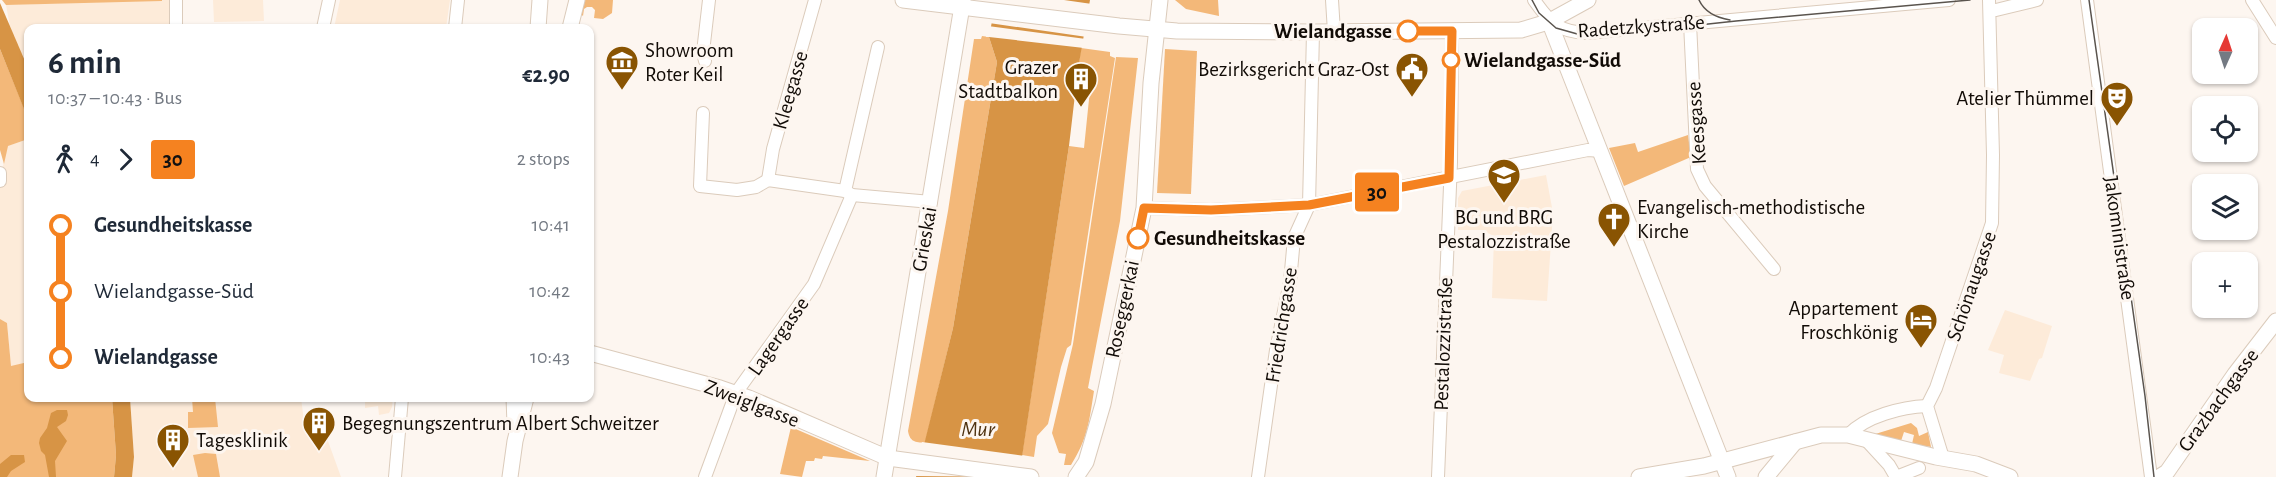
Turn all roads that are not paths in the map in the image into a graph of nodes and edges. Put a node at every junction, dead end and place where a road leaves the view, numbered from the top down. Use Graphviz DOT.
graph roads {
  1 [pos="176,0"];
  2 [pos="329,0"];
  3 [pos="458,0"];
  4 [pos="540,0"];
  5 [pos="577,0"];
  6 [pos="709,0"];
  7 [pos="815,0"];
  8 [pos="903,0"];
  9 [pos="1160,0"];
  10 [pos="1332,0"];
  11 [pos="1534,0"];
  12 [pos="1588,0"];
  13 [pos="1943,0"];
  14 [pos="1949,0"];
  15 [pos="2037,0"];
  16 [pos="2087,0"];
  17 [pos="2252,0"];
  18 [pos="962,3"];
  19 [pos="1992,5"];
  20 [pos="1549,21"];
  21 [pos="1690,23"];
  22 [pos="176,24"];
  23 [pos="323,24"];
  24 [pos="455,24"];
  25 [pos="538,24"];
  26 [pos="571,24"];
  27 [pos="1156,29"];
  28 [pos="1452,31"];
  29 [pos="1313,32"];
  30 [pos="1334,32"];
  31 [pos="2276,38"];
  32 [pos="878,47"];
  33 [pos="705,61"];
  34 [pos="703,113"];
  35 [pos="1601,152"];
  36 [pos="0,173"];
  37 [pos="1449,178"];
  38 [pos="768,180"];
  39 [pos="0,181"];
  40 [pos="848,193"];
  41 [pos="931,202"];
  42 [pos="1309,205"];
  43 [pos="1144,208"];
  44 [pos="1774,269"];
  45 [pos="2276,321"];
  46 [pos="594,354"];
  47 [pos="736,393"];
  48 [pos="402,402"];
  49 [pos="514,402"];
  50 [pos="525,402"];
  51 [pos="1928,406"];
  52 [pos="1848,435"];
  53 [pos="1866,440"];
  54 [pos="515,441"];
  55 [pos="1795,442"];
  56 [pos="888,458"];
  57 [pos="1943,458"];
  58 [pos="1722,461"];
  59 [pos="1919,468"];
  60 [pos="395,477"];
  61 [pos="510,477"];
  62 [pos="705,477"];
  63 [pos="884,477"];
  64 [pos="1031,477"];
  65 [pos="1076,477"];
  66 [pos="1258,477"];
  67 [pos="1438,477"];
  68 [pos="1639,477"];
  69 [pos="1728,477"];
  70 [pos="1766,477"];
  71 [pos="1896,477"];
  72 [pos="2010,477"];
  73 [pos="2151,477"];
  74 [pos="2159,477"];
  1 -- 22 [label="street"];
  2 -- 23 [label="street"];
  3 -- 24 [label="street"];
  4 -- 25 [label="main road"];
  5 -- 26 [label="main road"];
  6 -- 33 [label="street"];
  7 -- 38 [label="street, Kleegasse"];
  8 -- 18 [label="main road, Radetzkystraße"];
  9 -- 27 [label="main road, Roseggerkai"];
  10 -- 30 [label="street"];
  11 -- 20 [label="street"];
  12 -- 20 [label="main road"];
  13 -- 14 [label="street, Radetzkystraße"];
  13 -- 21 [label="street, Radetzkystraße"];
  15 -- 19 [label="street"];
  16 -- 73 [label="street, Jakoministraße"];
  17 -- 31 [label="street"];
  18 -- 27 [label="main road, Radetzkystraße"];
  18 -- 41 [label="main road, Grieskai"];
  19 -- 51 [label="street, Schönaugasse"];
  20 -- 21 [label="street, Radetzkystraße"];
  20 -- 28 [label="main road, Radetzkystraße"];
  20 -- 35 [label="main road"];
  21 -- 44 [label="street, Keesgasse"];
  27 -- 29 [label="main road, Radetzkystraße"];
  27 -- 43 [label="main road, Roseggerkai"];
  28 -- 30 [label="main road, Radetzkystraße"];
  28 -- 37 [label="street, Pestalozzistraße"];
  29 -- 30 [label="main road, Radetzkystraße"];
  29 -- 42 [label="street, Friedrichgasse"];
  32 -- 40 [label="street, Lagergasse"];
  34 -- 38 [label="street"];
  35 -- 37 [label="street"];
  35 -- 58 [label="main road"];
  36 -- 39 [label="street"];
  37 -- 42 [label="street"];
  37 -- 67 [label="street, Pestalozzistraße"];
  38 -- 40 [label="street"];
  40 -- 41 [label="street"];
  40 -- 47 [label="street, Lagergasse"];
  41 -- 56 [label="main road, Grieskai"];
  42 -- 43 [label="street"];
  42 -- 66 [label="street, Friedrichgasse"];
  43 -- 65 [label="main road, Roseggerkai"];
  45 -- 74 [label="main road, Grazbachgasse"];
  46 -- 47 [label="main road, Zweiglgasse"];
  47 -- 56 [label="main road, Zweiglgasse"];
  47 -- 62 [label="street, Lagergasse"];
  48 -- 60 [label="street"];
  49 -- 54 [label="main road"];
  50 -- 54 [label="main road"];
  51 -- 52 [label="street"];
  51 -- 57 [label="street"];
  52 -- 53 [label="main road"];
  52 -- 55 [label="main road"];
  53 -- 57 [label="main road"];
  53 -- 71 [label="street"];
  54 -- 61 [label="main road"];
  55 -- 58 [label="main road"];
  55 -- 70 [label="main road"];
  56 -- 63 [label="main road, Grieskai"];
  56 -- 64 [label="main road, Zweiglgasse"];
  57 -- 72 [label="main road"];
  58 -- 68 [label="main road"];
  58 -- 69 [label="main road"];
  59 -- 71 [label="street"];
}
